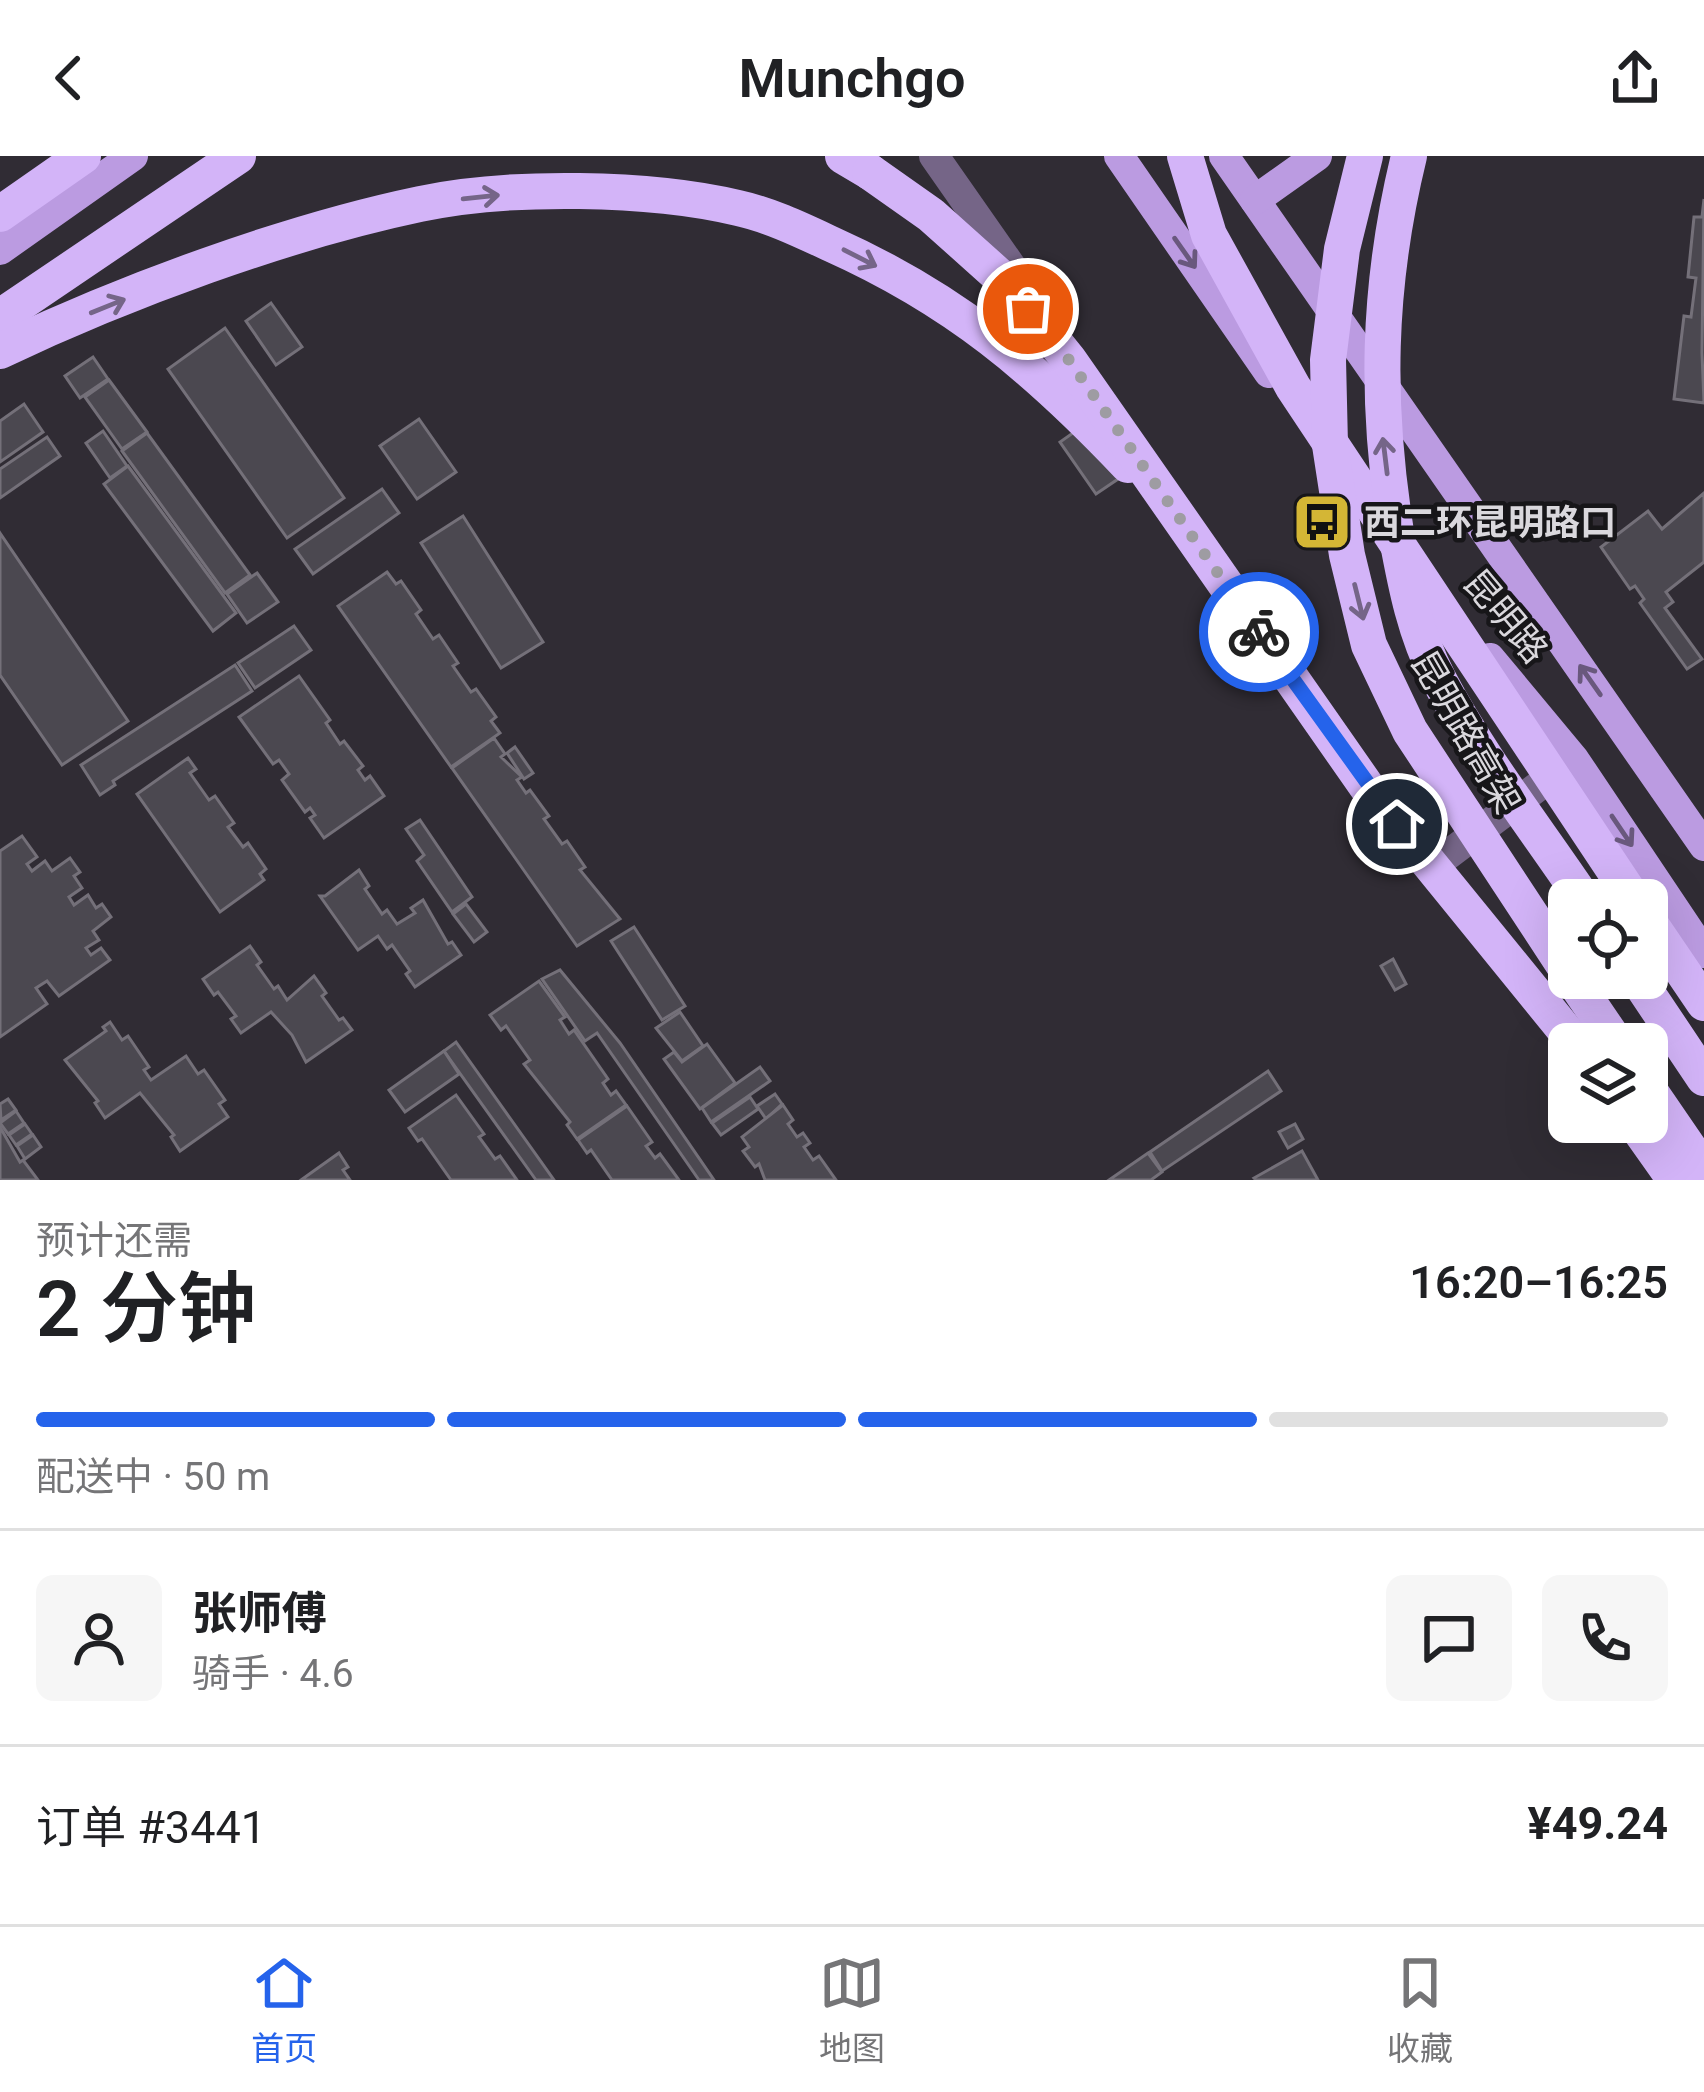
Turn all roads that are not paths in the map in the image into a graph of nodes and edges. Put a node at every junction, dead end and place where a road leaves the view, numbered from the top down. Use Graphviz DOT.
graph roads {
  1 [pos="83,156"];
  2 [pos="133,156"];
  3 [pos="238,156"];
  4 [pos="843,156"];
  5 [pos="934,156"];
  6 [pos="1119,156"];
  7 [pos="1185,156"];
  8 [pos="1223,156"];
  9 [pos="1317,156"];
  10 [pos="1366,156"];
  11 [pos="1409,156"];
  12 [pos="1255,200"];
  13 [pos="0,214"];
  14 [pos="0,250"];
  15 [pos="0,317"];
  16 [pos="0,351"];
  17 [pos="1179,519"];
  18 [pos="1574,759"];
  19 [pos="1704,846"];
  20 [pos="1437,863"];
  21 [pos="1570,879"];
  22 [pos="1620,879"];
  23 [pos="1548,940"];
  24 [pos="1668,950"];
  25 [pos="1704,953"];
  26 [pos="1650,999"];
  27 [pos="1704,1003"];
  28 [pos="1549,1023"];
  29 [pos="1559,1023"];
  30 [pos="1704,1078"];
  31 [pos="1668,1119"];
  32 [pos="1634,1143"];
  33 [pos="1649,1143"];
  34 [pos="1704,1171"];
  35 [pos="1660,1180"];
  36 [pos="1675,1180"];
  1 -- 13 [label="highway"];
  2 -- 14 [label="main road"];
  3 -- 15 [label="highway"];
  4 -- 17 [label="highway, bridge"];
  5 -- 20 [label="street"];
  6 -- 18 [label="main road, 昆明路, one-way"];
  7 -- 22 [label="highway, bridge"];
  8 -- 12 [label="main road, 昆明路"];
  9 -- 12 [label="main road"];
  10 -- 23 [label="highway, 昆明路高架, one-way, bridge"];
  21 -- 11 [label="highway, 昆明路高架, one-way, bridge"];
  19 -- 12 [label="main road, 昆明路, one-way"];
  16 -- 17 [label="highway, one-way, bridge"];
  17 -- 29 [label="highway, bridge"];
  18 -- 20 [label="street"];
  18 -- 25 [label="main road, 昆明路, one-way"];
  20 -- 28 [label="street"];
  24 -- 27 [label="highway"];
  26 -- 30 [label="highway"];
  31 -- 34 [label="highway"];
  32 -- 35 [label="street"];
  33 -- 36 [label="highway"];
}
